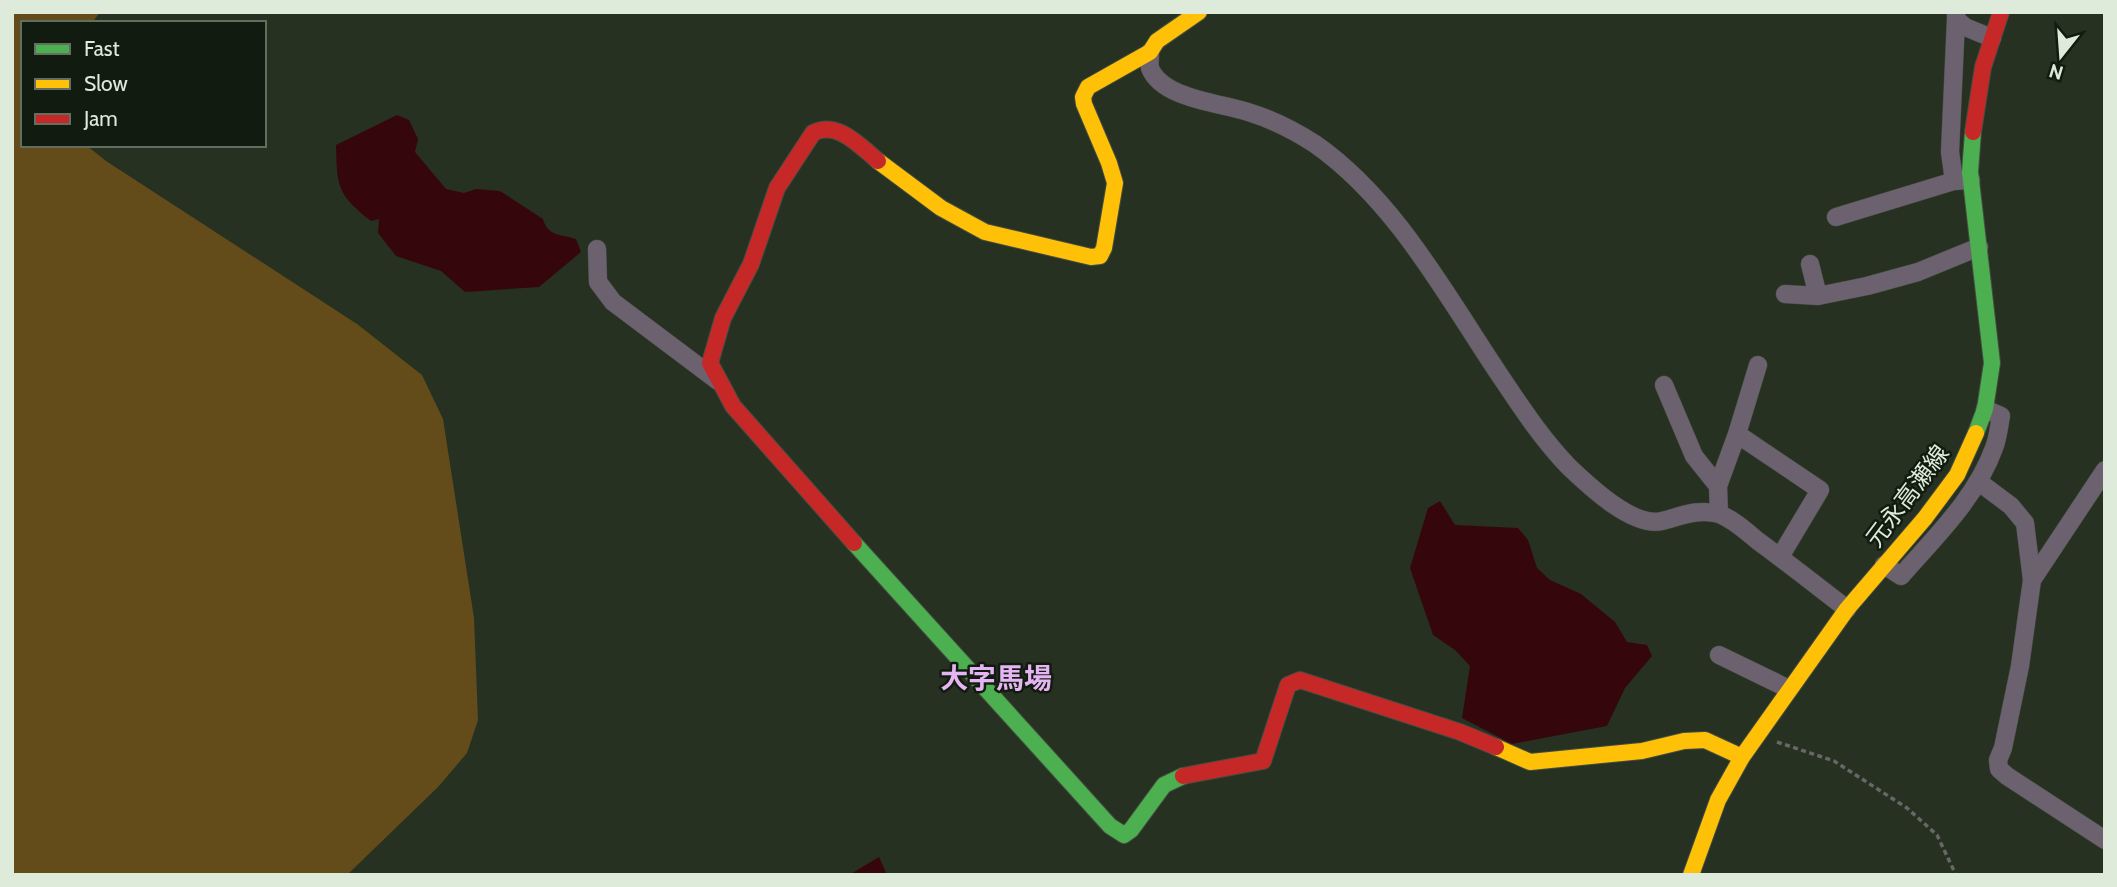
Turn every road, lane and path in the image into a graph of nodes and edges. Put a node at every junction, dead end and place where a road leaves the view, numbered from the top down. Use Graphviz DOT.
graph roads {
  1 [pos="1199,12"];
  2 [pos="2001,12"];
  3 [pos="1956,15"];
  4 [pos="1992,38"];
  5 [pos="1150,52"];
  6 [pos="1963,181"];
  7 [pos="1836,218"];
  8 [pos="1979,247"];
  9 [pos="597,249"];
  10 [pos="1810,264"];
  11 [pos="1785,294"];
  12 [pos="1818,296"];
  13 [pos="1758,365"];
  14 [pos="721,383"];
  15 [pos="1664,385"];
  16 [pos="1984,409"];
  17 [pos="1737,434"];
  18 [pos="2105,470"];
  19 [pos="1979,482"];
  20 [pos="1718,486"];
  21 [pos="1719,514"];
  22 [pos="1780,558"];
  23 [pos="1884,565"];
  24 [pos="2032,580"];
  25 [pos="1847,608"];
  26 [pos="1719,655"];
  27 [pos="1789,690"];
  28 [pos="1759,735"];
  29 [pos="1742,757"];
  30 [pos="2105,840"];
  31 [pos="1690,875"];
  32 [pos="1956,875"];
  1 -- 5 [label="street"];
  2 -- 4 [label="street, 元永高瀬線"];
  3 -- 4 [label="street"];
  3 -- 6 [label="street"];
  4 -- 6 [label="street, 元永高瀬線"];
  5 -- 14 [label="street"];
  5 -- 21 [label="street"];
  6 -- 7 [label="street"];
  6 -- 8 [label="street, 元永高瀬線"];
  8 -- 12 [label="street"];
  8 -- 16 [label="street, 元永高瀬線"];
  9 -- 14 [label="street"];
  10 -- 12 [label="street"];
  11 -- 12 [label="street"];
  13 -- 17 [label="street"];
  14 -- 29 [label="street"];
  15 -- 20 [label="street"];
  16 -- 19 [label="street"];
  16 -- 23 [label="street, 元永高瀬線"];
  17 -- 20 [label="street"];
  17 -- 22 [label="street"];
  18 -- 24 [label="street"];
  19 -- 23 [label="street"];
  19 -- 24 [label="street"];
  20 -- 21 [label="street"];
  21 -- 22 [label="street"];
  22 -- 25 [label="street"];
  23 -- 25 [label="street, 元永高瀬線"];
  24 -- 30 [label="street"];
  25 -- 27 [label="street, 元永高瀬線"];
  26 -- 27 [label="street"];
  27 -- 28 [label="street, 元永高瀬線"];
  28 -- 29 [label="street, 元永高瀬線"];
  28 -- 32 [label="path"];
  29 -- 31 [label="street, 元永高瀬線"];
}
